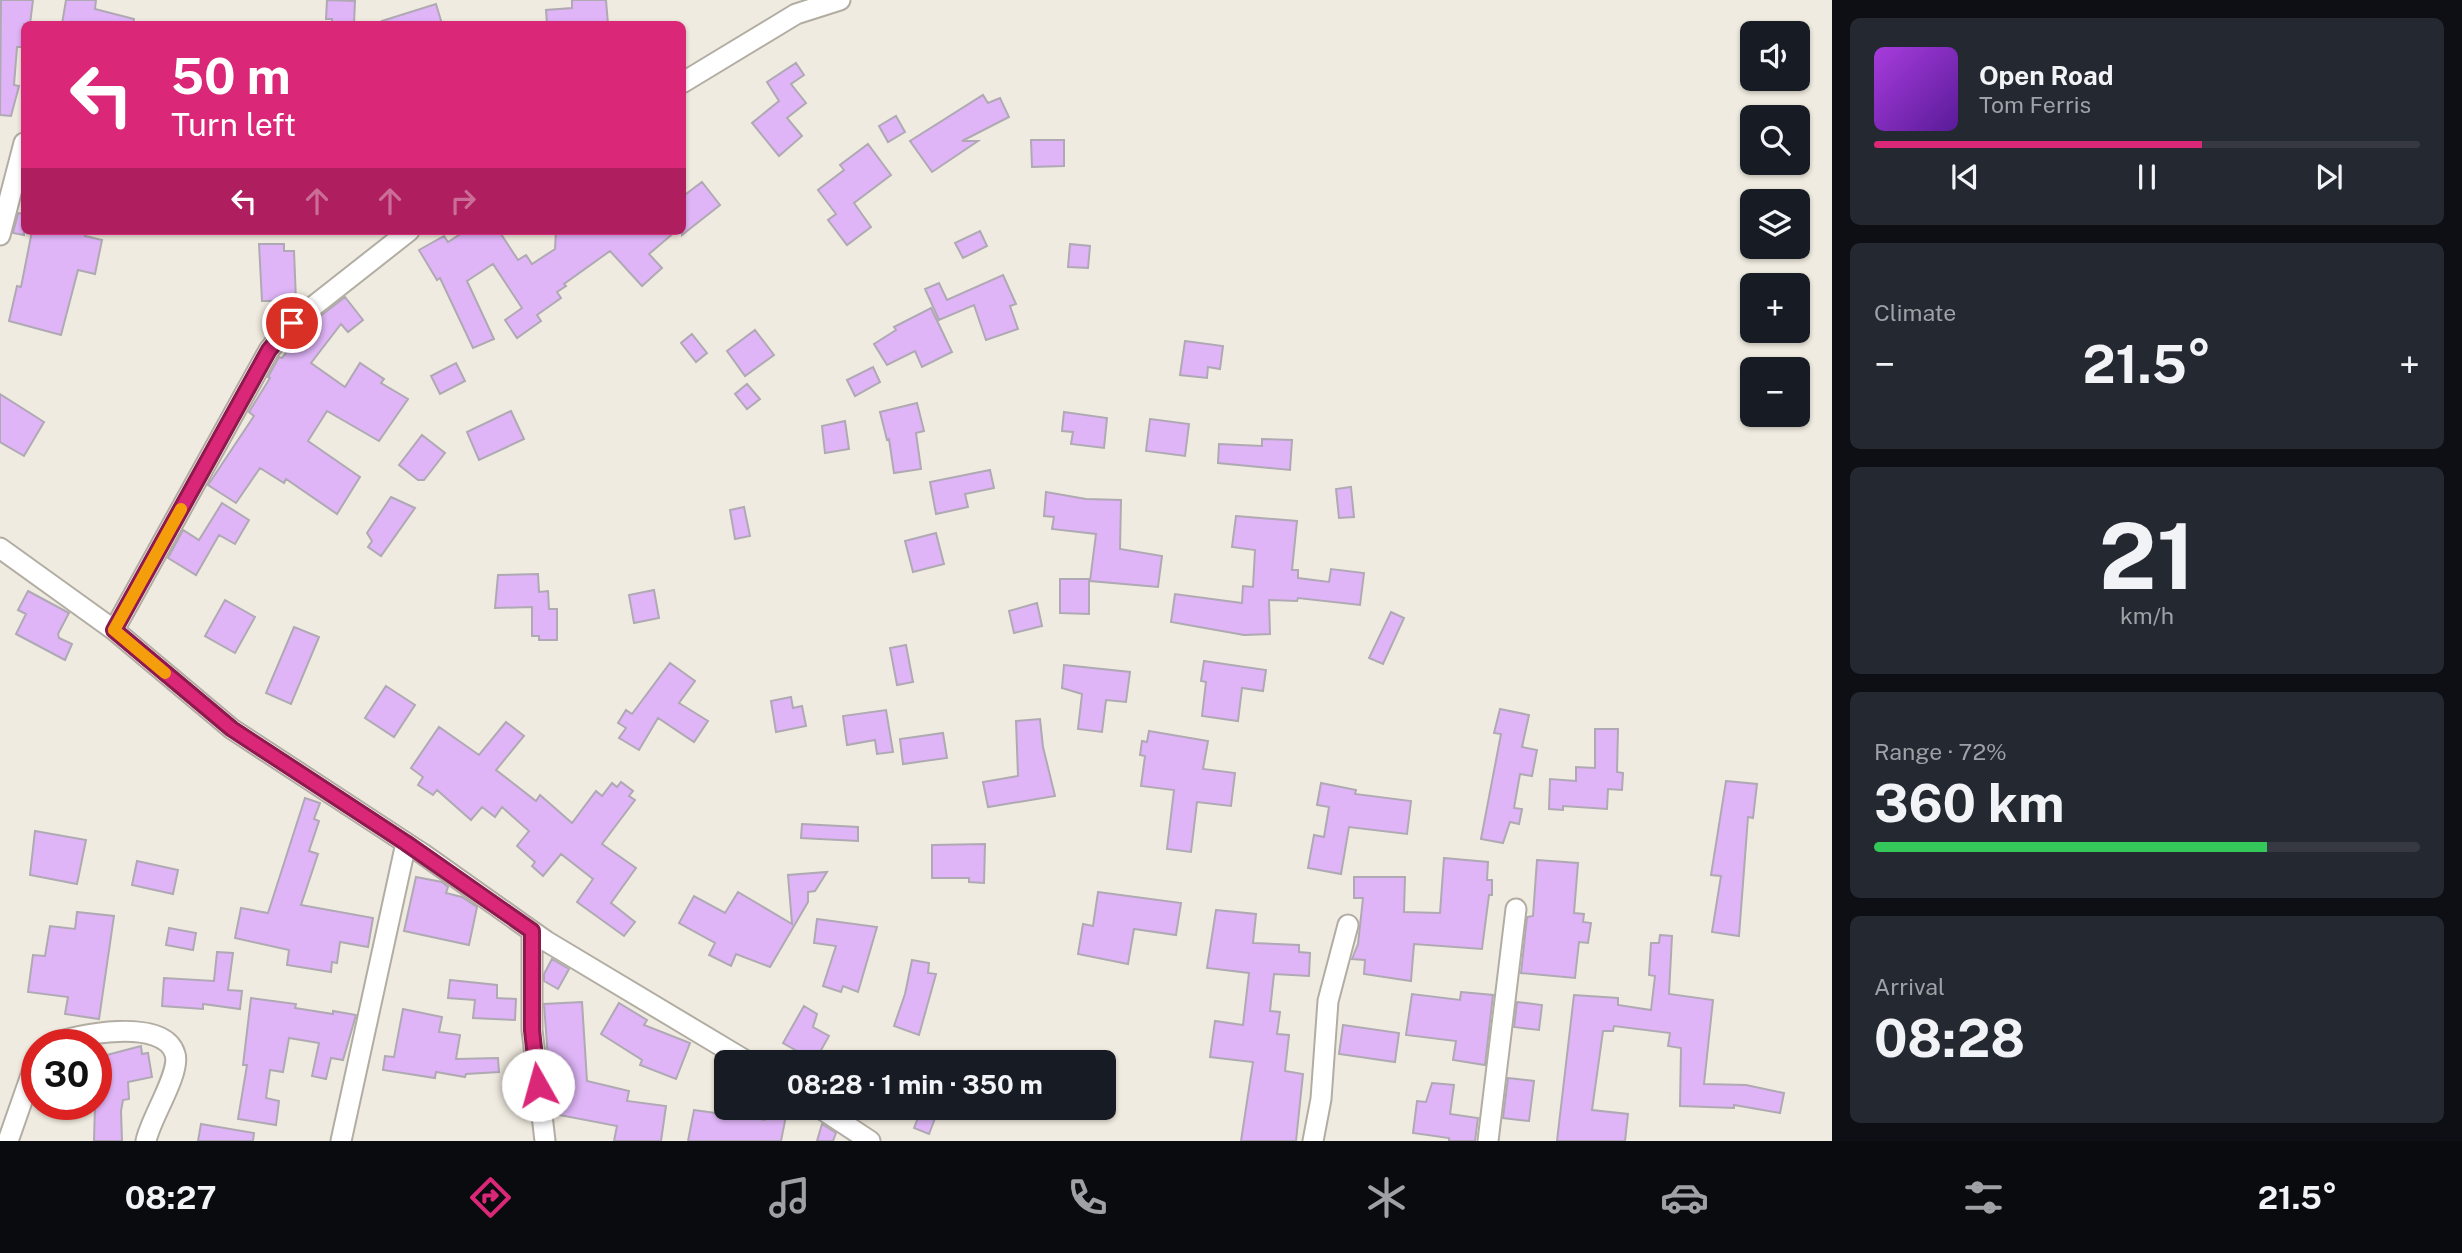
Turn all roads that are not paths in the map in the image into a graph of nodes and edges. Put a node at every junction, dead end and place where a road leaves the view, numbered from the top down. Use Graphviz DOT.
graph roads {
  1 [pos="840,0"];
  2 [pos="686,81"];
  3 [pos="21,154"];
  4 [pos="0,234"];
  5 [pos="404,235"];
  6 [pos="0,548"];
  7 [pos="114,630"];
  8 [pos="406,843"];
  9 [pos="1516,909"];
  10 [pos="1348,925"];
  11 [pos="532,931"];
  12 [pos="112,1033"];
  13 [pos="728,1050"];
  14 [pos="21,1104"];
  15 [pos="838,1120"];
  16 [pos="8,1141"];
  17 [pos="146,1141"];
  18 [pos="341,1141"];
  19 [pos="545,1141"];
  20 [pos="870,1141"];
  21 [pos="1313,1141"];
  22 [pos="1488,1141"];
  1 -- 2 [label="street"];
  3 -- 4 [label="street"];
  5 -- 7 [label="street"];
  6 -- 7 [label="street"];
  7 -- 8 [label="street"];
  8 -- 11 [label="street"];
  8 -- 18 [label="street"];
  9 -- 22 [label="street"];
  10 -- 21 [label="street"];
  11 -- 13 [label="street"];
  11 -- 19 [label="street"];
  12 -- 17 [label="street"];
  14 -- 16 [label="street"];
  15 -- 20 [label="street"];
}
